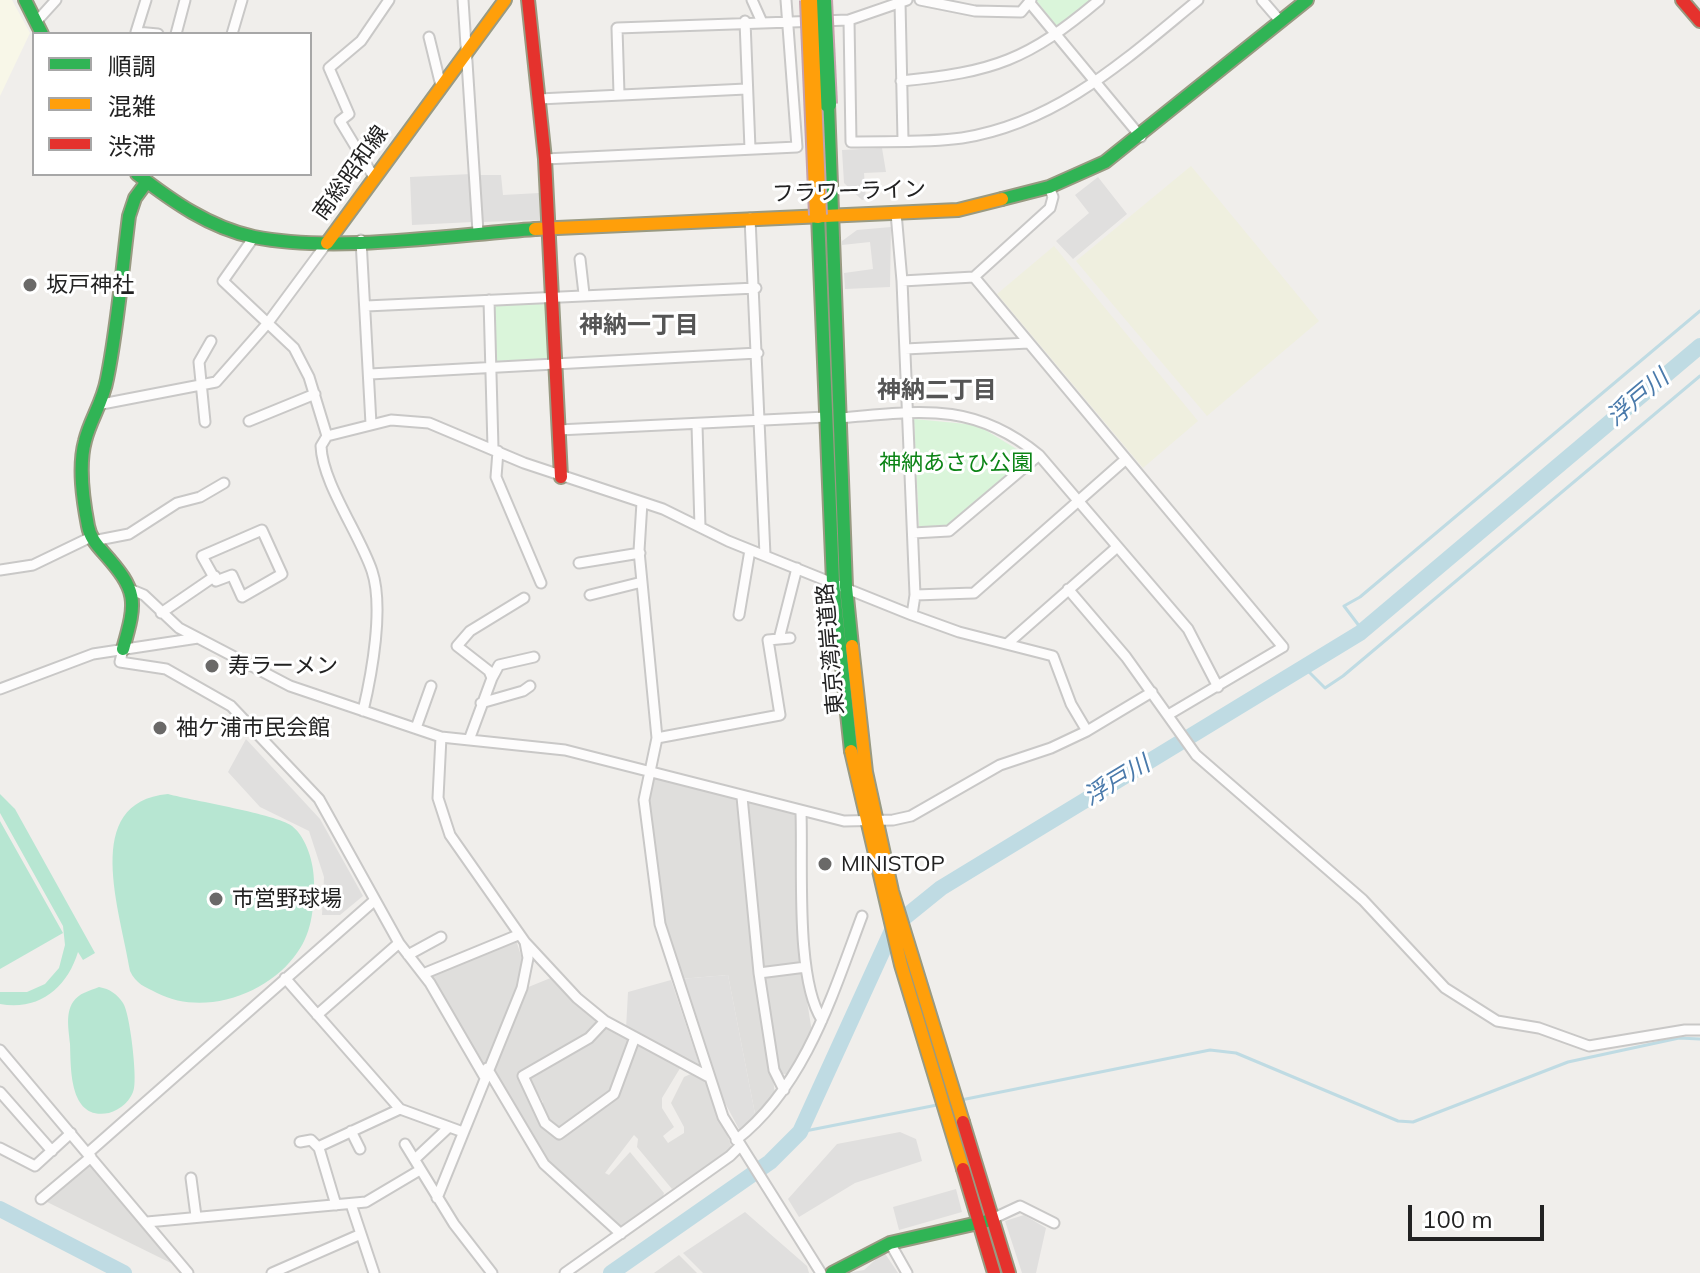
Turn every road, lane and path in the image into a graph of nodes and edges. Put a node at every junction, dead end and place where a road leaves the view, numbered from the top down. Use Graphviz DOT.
graph roads {
  1 [pos="25,0"];
  2 [pos="56,0"];
  3 [pos="146,0"];
  4 [pos="185,0"];
  5 [pos="242,0"];
  6 [pos="389,0"];
  7 [pos="463,0"];
  8 [pos="505,0"];
  9 [pos="528,0"];
  10 [pos="752,0"];
  11 [pos="786,0"];
  12 [pos="809,0"];
  13 [pos="823,0"];
  14 [pos="920,0"];
  15 [pos="1099,0"];
  16 [pos="1198,0"];
  17 [pos="1262,0"];
  18 [pos="1307,0"];
  19 [pos="1682,0"];
  20 [pos="903,1"];
  21 [pos="1030,1"];
  22 [pos="761,20"];
  23 [pos="849,20"];
  24 [pos="745,21"];
  25 [pos="789,21"];
  26 [pos="1700,21"];
  27 [pos="1281,22"];
  28 [pos="39,28"];
  29 [pos="136,32"];
  30 [pos="177,32"];
  31 [pos="233,32"];
  32 [pos="1058,35"];
  33 [pos="429,37"];
  34 [pos="469,47"];
  35 [pos="901,81"];
  36 [pos="1098,83"];
  37 [pos="441,86"];
  38 [pos="746,89"];
  39 [pos="619,94"];
  40 [pos="539,99"];
  41 [pos="1141,137"];
  42 [pos="903,140"];
  43 [pos="750,149"];
  44 [pos="545,159"];
  45 [pos="142,178"];
  46 [pos="375,179"];
  47 [pos="1049,187"];
  48 [pos="896,213"];
  49 [pos="825,215"];
  50 [pos="750,218"];
  51 [pos="549,228"];
  52 [pos="478,232"];
  53 [pos="254,237"];
  54 [pos="361,240"];
  55 [pos="327,243"];
  56 [pos="580,259"];
  57 [pos="974,277"];
  58 [pos="902,281"];
  59 [pos="756,288"];
  60 [pos="584,294"];
  61 [pos="551,295"];
  62 [pos="489,300"];
  63 [pos="366,306"];
  64 [pos="267,324"];
  65 [pos="211,341"];
  66 [pos="1029,343"];
  67 [pos="905,349"];
  68 [pos="758,353"];
  69 [pos="555,362"];
  70 [pos="490,366"];
  71 [pos="370,374"];
  72 [pos="200,387"];
  73 [pos="315,394"];
  74 [pos="102,404"];
  75 [pos="908,412"];
  76 [pos="833,418"];
  77 [pos="249,421"];
  78 [pos="205,422"];
  79 [pos="761,422"];
  80 [pos="371,424"];
  81 [pos="697,425"];
  82 [pos="558,430"];
  83 [pos="327,436"];
  84 [pos="495,450"];
  85 [pos="1039,455"];
  86 [pos="1126,459"];
  87 [pos="561,477"];
  88 [pos="224,483"];
  89 [pos="1078,500"];
  90 [pos="642,502"];
  91 [pos="700,527"];
  92 [pos="913,533"];
  93 [pos="92,539"];
  94 [pos="1116,548"];
  95 [pos="750,550"];
  96 [pos="640,553"];
  97 [pos="765,555"];
  98 [pos="579,563"];
  99 [pos="797,568"];
  100 [pos="0,570"];
  101 [pos="215,576"];
  102 [pos="642,582"];
  103 [pos="541,583"];
  104 [pos="840,585"];
  105 [pos="1068,589"];
  106 [pos="132,590"];
  107 [pos="590,595"];
  108 [pos="915,595"];
  109 [pos="524,598"];
  110 [pos="161,613"];
  111 [pos="739,615"];
  112 [pos="912,615"];
  113 [pos="198,638"];
  114 [pos="790,638"];
  115 [pos="779,639"];
  116 [pos="1007,644"];
  117 [pos="123,649"];
  118 [pos="534,657"];
  119 [pos="492,678"];
  120 [pos="431,686"];
  121 [pos="530,686"];
  122 [pos="1218,687"];
  123 [pos="0,689"];
  124 [pos="1152,692"];
  125 [pos="481,703"];
  126 [pos="363,711"];
  127 [pos="1170,718"];
  128 [pos="416,728"];
  129 [pos="1087,731"];
  130 [pos="441,737"];
  131 [pos="657,738"];
  132 [pos="469,740"];
  133 [pos="650,771"];
  134 [pos="742,797"];
  135 [pos="801,813"];
  136 [pos="870,822"];
  137 [pos="375,900"];
  138 [pos="862,916"];
  139 [pos="441,937"];
  140 [pos="522,939"];
  141 [pos="399,943"];
  142 [pos="408,955"];
  143 [pos="806,967"];
  144 [pos="759,973"];
  145 [pos="423,974"];
  146 [pos="285,978"];
  147 [pos="317,1015"];
  148 [pos="822,1020"];
  149 [pos="605,1021"];
  150 [pos="1700,1030"];
  151 [pos="635,1037"];
  152 [pos="0,1050"];
  153 [pos="486,1072"];
  154 [pos="707,1076"];
  155 [pos="784,1090"];
  156 [pos="2,1098"];
  157 [pos="400,1109"];
  158 [pos="448,1128"];
  159 [pos="351,1131"];
  160 [pos="463,1132"];
  161 [pos="71,1133"];
  162 [pos="300,1142"];
  163 [pos="738,1143"];
  164 [pos="405,1144"];
  165 [pos="318,1147"];
  166 [pos="0,1148"];
  167 [pos="360,1149"];
  168 [pos="52,1151"];
  169 [pos="90,1155"];
  170 [pos="415,1159"];
  171 [pos="420,1170"];
  172 [pos="191,1178"];
  173 [pos="437,1198"];
  174 [pos="41,1199"];
  175 [pos="351,1204"];
  176 [pos="336,1205"];
  177 [pos="196,1216"];
  178 [pos="985,1221"];
  179 [pos="147,1222"];
  180 [pos="1054,1223"];
  181 [pos="361,1234"];
  182 [pos="621,1234"];
  183 [pos="890,1243"];
  184 [pos="187,1273"];
  185 [pos="272,1273"];
  186 [pos="374,1273"];
  187 [pos="492,1273"];
  188 [pos="565,1273"];
  189 [pos="821,1273"];
  190 [pos="832,1273"];
  191 [pos="907,1273"];
  192 [pos="994,1273"];
  193 [pos="1009,1273"];
  1 -- 28 [label="main road"];
  2 -- 28 [label="street"];
  3 -- 29 [label="street"];
  4 -- 30 [label="street"];
  5 -- 31 [label="street"];
  6 -- 46 [label="street"];
  7 -- 34 [label="street"];
  8 -- 34 [label="main road, 南総昭和線"];
  9 -- 40 [label="main road"];
  10 -- 22 [label="street"];
  11 -- 25 [label="street"];
  12 -- 49 [label="main road, 東京湾岸道路, bridge"];
  13 -- 49 [label="main road, 東京湾岸道路, bridge"];
  14 -- 21 [label="street"];
  15 -- 32 [label="street"];
  16 -- 36 [label="street"];
  17 -- 27 [label="street"];
  18 -- 27 [label="main road, フラワーライン"];
  19 -- 26 [label="main road"];
  20 -- 23 [label="street"];
  20 -- 35 [label="street"];
  21 -- 32 [label="street"];
  22 -- 24 [label="street"];
  22 -- 25 [label="street"];
  23 -- 25 [label="street"];
  23 -- 42 [label="street"];
  24 -- 38 [label="street"];
  24 -- 39 [label="street"];
  25 -- 43 [label="street"];
  27 -- 41 [label="main road, フラワーライン"];
  32 -- 35 [label="street"];
  32 -- 36 [label="street"];
  33 -- 37 [label="street"];
  34 -- 37 [label="main road, 南総昭和線"];
  34 -- 52 [label="street"];
  35 -- 42 [label="street"];
  36 -- 41 [label="street"];
  36 -- 42 [label="street"];
  37 -- 46 [label="main road, 南総昭和線"];
  38 -- 39 [label="street"];
  38 -- 43 [label="street"];
  39 -- 40 [label="street"];
  40 -- 44 [label="main road"];
  41 -- 47 [label="main road, フラワーライン"];
  43 -- 44 [label="street"];
  44 -- 51 [label="main road"];
  45 -- 53 [label="main road, 南総昭和線"];
  45 -- 74 [label="main road"];
  46 -- 55 [label="main road, 南総昭和線"];
  47 -- 48 [label="main road, フラワーライン"];
  47 -- 57 [label="street"];
  48 -- 49 [label="main road, フラワーライン"];
  48 -- 58 [label="street"];
  49 -- 50 [label="main road, フラワーライン"];
  49 -- 76 [label="main road, 東京湾岸道路"];
  50 -- 51 [label="main road, フラワーライン"];
  50 -- 59 [label="street"];
  51 -- 52 [label="main road, フラワーライン"];
  51 -- 61 [label="main road"];
  52 -- 54 [label="main road, フラワーライン"];
  53 -- 55 [label="main road, 南総昭和線"];
  53 -- 64 [label="street"];
  54 -- 55 [label="main road, フラワーライン"];
  54 -- 63 [label="street"];
  55 -- 64 [label="street"];
  56 -- 60 [label="street"];
  57 -- 58 [label="street"];
  57 -- 66 [label="street"];
  58 -- 67 [label="street"];
  59 -- 60 [label="street"];
  59 -- 68 [label="street"];
  60 -- 61 [label="street"];
  61 -- 62 [label="street"];
  61 -- 69 [label="main road"];
  62 -- 63 [label="street"];
  62 -- 70 [label="street"];
  63 -- 71 [label="street"];
  64 -- 72 [label="street"];
  64 -- 73 [label="street"];
  65 -- 72 [label="street"];
  66 -- 67 [label="street"];
  66 -- 86 [label="street"];
  67 -- 75 [label="street"];
  68 -- 69 [label="street"];
  68 -- 79 [label="street"];
  69 -- 70 [label="street"];
  69 -- 82 [label="main road"];
  70 -- 71 [label="street"];
  70 -- 84 [label="street"];
  71 -- 80 [label="street"];
  72 -- 74 [label="street"];
  72 -- 78 [label="street"];
  73 -- 77 [label="street"];
  73 -- 83 [label="street"];
  74 -- 93 [label="main road"];
  75 -- 76 [label="street"];
  75 -- 85 [label="street"];
  75 -- 92 [label="street"];
  76 -- 79 [label="street"];
  76 -- 104 [label="main road, 東京湾岸道路"];
  79 -- 81 [label="street"];
  79 -- 97 [label="street"];
  80 -- 83 [label="street"];
  80 -- 84 [label="street"];
  81 -- 82 [label="street"];
  81 -- 91 [label="street"];
  82 -- 87 [label="main road"];
  83 -- 126 [label="street"];
  84 -- 87 [label="street"];
  84 -- 103 [label="street"];
  85 -- 89 [label="street"];
  85 -- 92 [label="street"];
  86 -- 89 [label="street"];
  86 -- 122 [label="street"];
  87 -- 90 [label="street"];
  88 -- 93 [label="street"];
  89 -- 94 [label="street"];
  89 -- 108 [label="street"];
  90 -- 91 [label="street"];
  90 -- 96 [label="street"];
  91 -- 95 [label="street"];
  92 -- 108 [label="street"];
  93 -- 100 [label="street"];
  93 -- 106 [label="main road"];
  94 -- 105 [label="street"];
  94 -- 122 [label="street"];
  95 -- 97 [label="street"];
  95 -- 111 [label="street"];
  96 -- 98 [label="street"];
  96 -- 102 [label="street"];
  97 -- 99 [label="street"];
  99 -- 104 [label="street"];
  99 -- 115 [label="street"];
  101 -- 101 [label="street"];
  101 -- 110 [label="street"];
  102 -- 107 [label="street"];
  102 -- 131 [label="street"];
  104 -- 112 [label="street"];
  104 -- 136 [label="main road, 東京湾岸道路"];
  105 -- 116 [label="street"];
  105 -- 124 [label="street"];
  106 -- 110 [label="street"];
  106 -- 117 [label="main road"];
  108 -- 112 [label="street"];
  109 -- 119 [label="street"];
  110 -- 113 [label="street"];
  112 -- 116 [label="street"];
  113 -- 117 [label="street"];
  113 -- 126 [label="street"];
  114 -- 115 [label="street"];
  115 -- 131 [label="street"];
  116 -- 129 [label="street"];
  117 -- 123 [label="street"];
  117 -- 137 [label="street"];
  118 -- 119 [label="street"];
  119 -- 125 [label="street"];
  120 -- 128 [label="street"];
  121 -- 125 [label="street"];
  122 -- 127 [label="street"];
  124 -- 127 [label="street"];
  124 -- 129 [label="street"];
  125 -- 132 [label="street"];
  126 -- 128 [label="street"];
  127 -- 150 [label="street"];
  128 -- 130 [label="street"];
  129 -- 136 [label="street"];
  130 -- 132 [label="street"];
  130 -- 140 [label="street"];
  131 -- 133 [label="street"];
  132 -- 133 [label="street"];
  133 -- 134 [label="street"];
  133 -- 154 [label="street"];
  134 -- 135 [label="street"];
  134 -- 144 [label="street"];
  135 -- 136 [label="street"];
  135 -- 143 [label="street"];
  136 -- 178 [label="main road, 東京湾岸道路"];
  137 -- 141 [label="street"];
  137 -- 146 [label="street"];
  138 -- 148 [label="street"];
  139 -- 142 [label="street"];
  140 -- 145 [label="street"];
  140 -- 149 [label="street"];
  140 -- 153 [label="street"];
  141 -- 142 [label="street"];
  141 -- 147 [label="street"];
  142 -- 145 [label="street"];
  143 -- 144 [label="street"];
  143 -- 148 [label="street"];
  144 -- 155 [label="street"];
  145 -- 153 [label="street"];
  146 -- 147 [label="street"];
  146 -- 169 [label="street"];
  147 -- 157 [label="street"];
  148 -- 155 [label="street"];
  149 -- 151 [label="street"];
  149 -- 151 [label="street"];
  151 -- 154 [label="street"];
  152 -- 161 [label="street"];
  153 -- 160 [label="street"];
  153 -- 182 [label="street"];
  154 -- 163 [label="street"];
  155 -- 163 [label="street"];
  156 -- 168 [label="street"];
  157 -- 158 [label="street"];
  157 -- 159 [label="street"];
  158 -- 160 [label="street"];
  158 -- 170 [label="street"];
  159 -- 165 [label="street"];
  159 -- 167 [label="street"];
  160 -- 173 [label="street"];
  161 -- 168 [label="street"];
  161 -- 169 [label="street"];
  162 -- 165 [label="street"];
  163 -- 182 [label="street"];
  163 -- 189 [label="street"];
  164 -- 170 [label="street"];
  165 -- 176 [label="street"];
  166 -- 168 [label="street"];
  169 -- 174 [label="street"];
  169 -- 179 [label="street"];
  170 -- 171 [label="street"];
  171 -- 173 [label="street"];
  171 -- 175 [label="street"];
  172 -- 177 [label="street"];
  173 -- 187 [label="street"];
  175 -- 176 [label="street"];
  175 -- 181 [label="street"];
  176 -- 177 [label="street"];
  177 -- 179 [label="street"];
  178 -- 180 [label="street"];
  178 -- 183 [label="main road"];
  178 -- 192 [label="main road, 東京湾岸道路"];
  178 -- 193 [label="main road, 東京湾岸道路"];
  179 -- 184 [label="street"];
  181 -- 185 [label="street"];
  181 -- 186 [label="street"];
  182 -- 188 [label="street"];
  183 -- 190 [label="main road"];
  183 -- 191 [label="street"];
}
